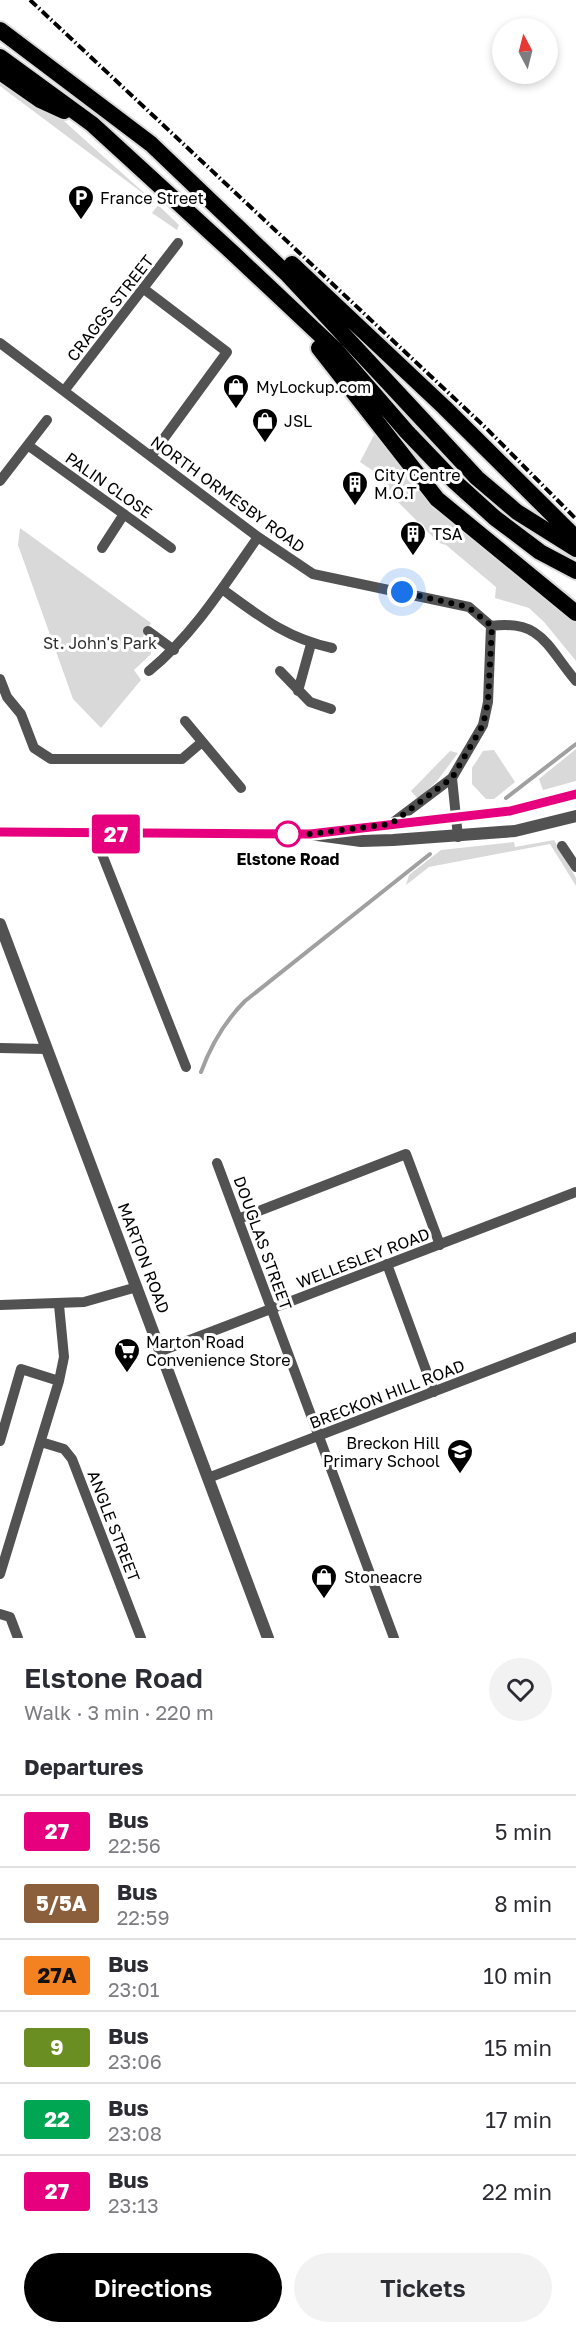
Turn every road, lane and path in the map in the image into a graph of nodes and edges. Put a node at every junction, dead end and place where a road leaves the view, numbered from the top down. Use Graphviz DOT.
graph roads {
  1 [pos="0,30"];
  2 [pos="0,57"];
  3 [pos="0,72"];
  4 [pos="92,124"];
  5 [pos="227,214"];
  6 [pos="178,243"];
  7 [pos="263,281"];
  8 [pos="144,289"];
  9 [pos="0,343"];
  10 [pos="64,391"];
  11 [pos="46,420"];
  12 [pos="28,446"];
  13 [pos="151,456"];
  14 [pos="0,481"];
  15 [pos="124,514"];
  16 [pos="258,537"];
  17 [pos="576,538"];
  18 [pos="102,548"];
  19 [pos="171,548"];
  20 [pos="576,549"];
  21 [pos="576,571"];
  22 [pos="222,589"];
  23 [pos="576,613"];
  24 [pos="492,626"];
  25 [pos="148,631"];
  26 [pos="311,644"];
  27 [pos="332,648"];
  28 [pos="174,650"];
  29 [pos="149,670"];
  30 [pos="280,671"];
  31 [pos="0,679"];
  32 [pos="576,681"];
  33 [pos="298,691"];
  34 [pos="331,709"];
  35 [pos="185,721"];
  36 [pos="202,742"];
  37 [pos="452,778"];
  38 [pos="241,788"];
  39 [pos="576,794"];
  40 [pos="576,816"];
  41 [pos="456,818"];
  42 [pos="391,824"];
  43 [pos="0,832"];
  44 [pos="94,834"];
  45 [pos="310,834"];
  46 [pos="458,837"];
  47 [pos="562,846"];
  48 [pos="576,867"];
  49 [pos="0,924"];
  50 [pos="0,1048"];
  51 [pos="46,1049"];
  52 [pos="186,1067"];
  53 [pos="217,1163"];
  54 [pos="576,1192"];
  55 [pos="238,1219"];
  56 [pos="440,1245"];
  57 [pos="387,1264"];
  58 [pos="137,1287"];
  59 [pos="0,1305"];
  60 [pos="59,1305"];
  61 [pos="271,1309"];
  62 [pos="576,1337"];
  63 [pos="161,1351"];
  64 [pos="59,1381"];
  65 [pos="434,1392"];
  66 [pos="318,1437"];
  67 [pos="0,1441"];
  68 [pos="41,1442"];
  69 [pos="208,1478"];
  70 [pos="5,1538"];
  71 [pos="0,1574"];
  72 [pos="0,1614"];
  73 [pos="18,1638"];
  74 [pos="141,1638"];
  75 [pos="268,1638"];
  76 [pos="394,1638"];
  1 -- 5 [label="highway"];
  2 -- 4 [label="highway"];
  3 -- 4 [label="highway"];
  4 -- 7 [label="highway"];
  5 -- 17 [label="highway"];
  5 -- 20 [label="highway"];
  6 -- 8 [label="street, CRAGGS STREET"];
  7 -- 21 [label="highway"];
  7 -- 23 [label="highway"];
  8 -- 10 [label="street, CRAGGS STREET"];
  8 -- 13 [label="street"];
  9 -- 10 [label="street, NORTH ORMESBY ROAD"];
  10 -- 13 [label="street, NORTH ORMESBY ROAD"];
  11 -- 12 [label="street"];
  12 -- 14 [label="street"];
  12 -- 15 [label="street, PALIN CLOSE"];
  13 -- 16 [label="street, NORTH ORMESBY ROAD"];
  15 -- 18 [label="street"];
  15 -- 19 [label="street, PALIN CLOSE"];
  16 -- 22 [label="street"];
  16 -- 24 [label="street, NORTH ORMESBY ROAD"];
  22 -- 26 [label="street"];
  22 -- 28 [label="street"];
  24 -- 32 [label="street"];
  24 -- 37 [label="street"];
  25 -- 28 [label="street"];
  26 -- 27 [label="street"];
  26 -- 33 [label="street"];
  28 -- 29 [label="street"];
  30 -- 33 [label="street"];
  31 -- 36 [label="street"];
  33 -- 34 [label="street"];
  35 -- 36 [label="street"];
  36 -- 38 [label="street"];
  37 -- 41 [label="street"];
  37 -- 42 [label="street"];
  39 -- 41 [label="street"];
  40 -- 46 [label="street"];
  41 -- 42 [label="street"];
  41 -- 46 [label="street"];
  42 -- 45 [label="street"];
  43 -- 44 [label="street"];
  44 -- 45 [label="street"];
  44 -- 52 [label="street"];
  45 -- 46 [label="street"];
  47 -- 48 [label="street"];
  49 -- 51 [label="street, MARTON ROAD"];
  50 -- 51 [label="street"];
  51 -- 58 [label="street, MARTON ROAD"];
  53 -- 55 [label="street, DOUGLAS STREET"];
  54 -- 56 [label="street, WELLESLEY ROAD"];
  55 -- 56 [label="street"];
  55 -- 61 [label="street, DOUGLAS STREET"];
  56 -- 57 [label="street, WELLESLEY ROAD"];
  57 -- 61 [label="street, WELLESLEY ROAD"];
  57 -- 65 [label="street"];
  58 -- 60 [label="street"];
  58 -- 63 [label="street, MARTON ROAD"];
  59 -- 60 [label="street"];
  60 -- 64 [label="street"];
  61 -- 63 [label="street, WELLESLEY ROAD"];
  61 -- 66 [label="street, DOUGLAS STREET"];
  62 -- 65 [label="street, BRECKON HILL ROAD"];
  63 -- 69 [label="street, MARTON ROAD"];
  64 -- 67 [label="street"];
  64 -- 68 [label="street"];
  65 -- 66 [label="street, BRECKON HILL ROAD"];
  66 -- 69 [label="street, BRECKON HILL ROAD"];
  66 -- 76 [label="street, DOUGLAS STREET"];
  68 -- 70 [label="street"];
  68 -- 74 [label="street, ANGLE STREET"];
  69 -- 75 [label="street, MARTON ROAD"];
  70 -- 71 [label="street"];
  72 -- 73 [label="street"];
}
